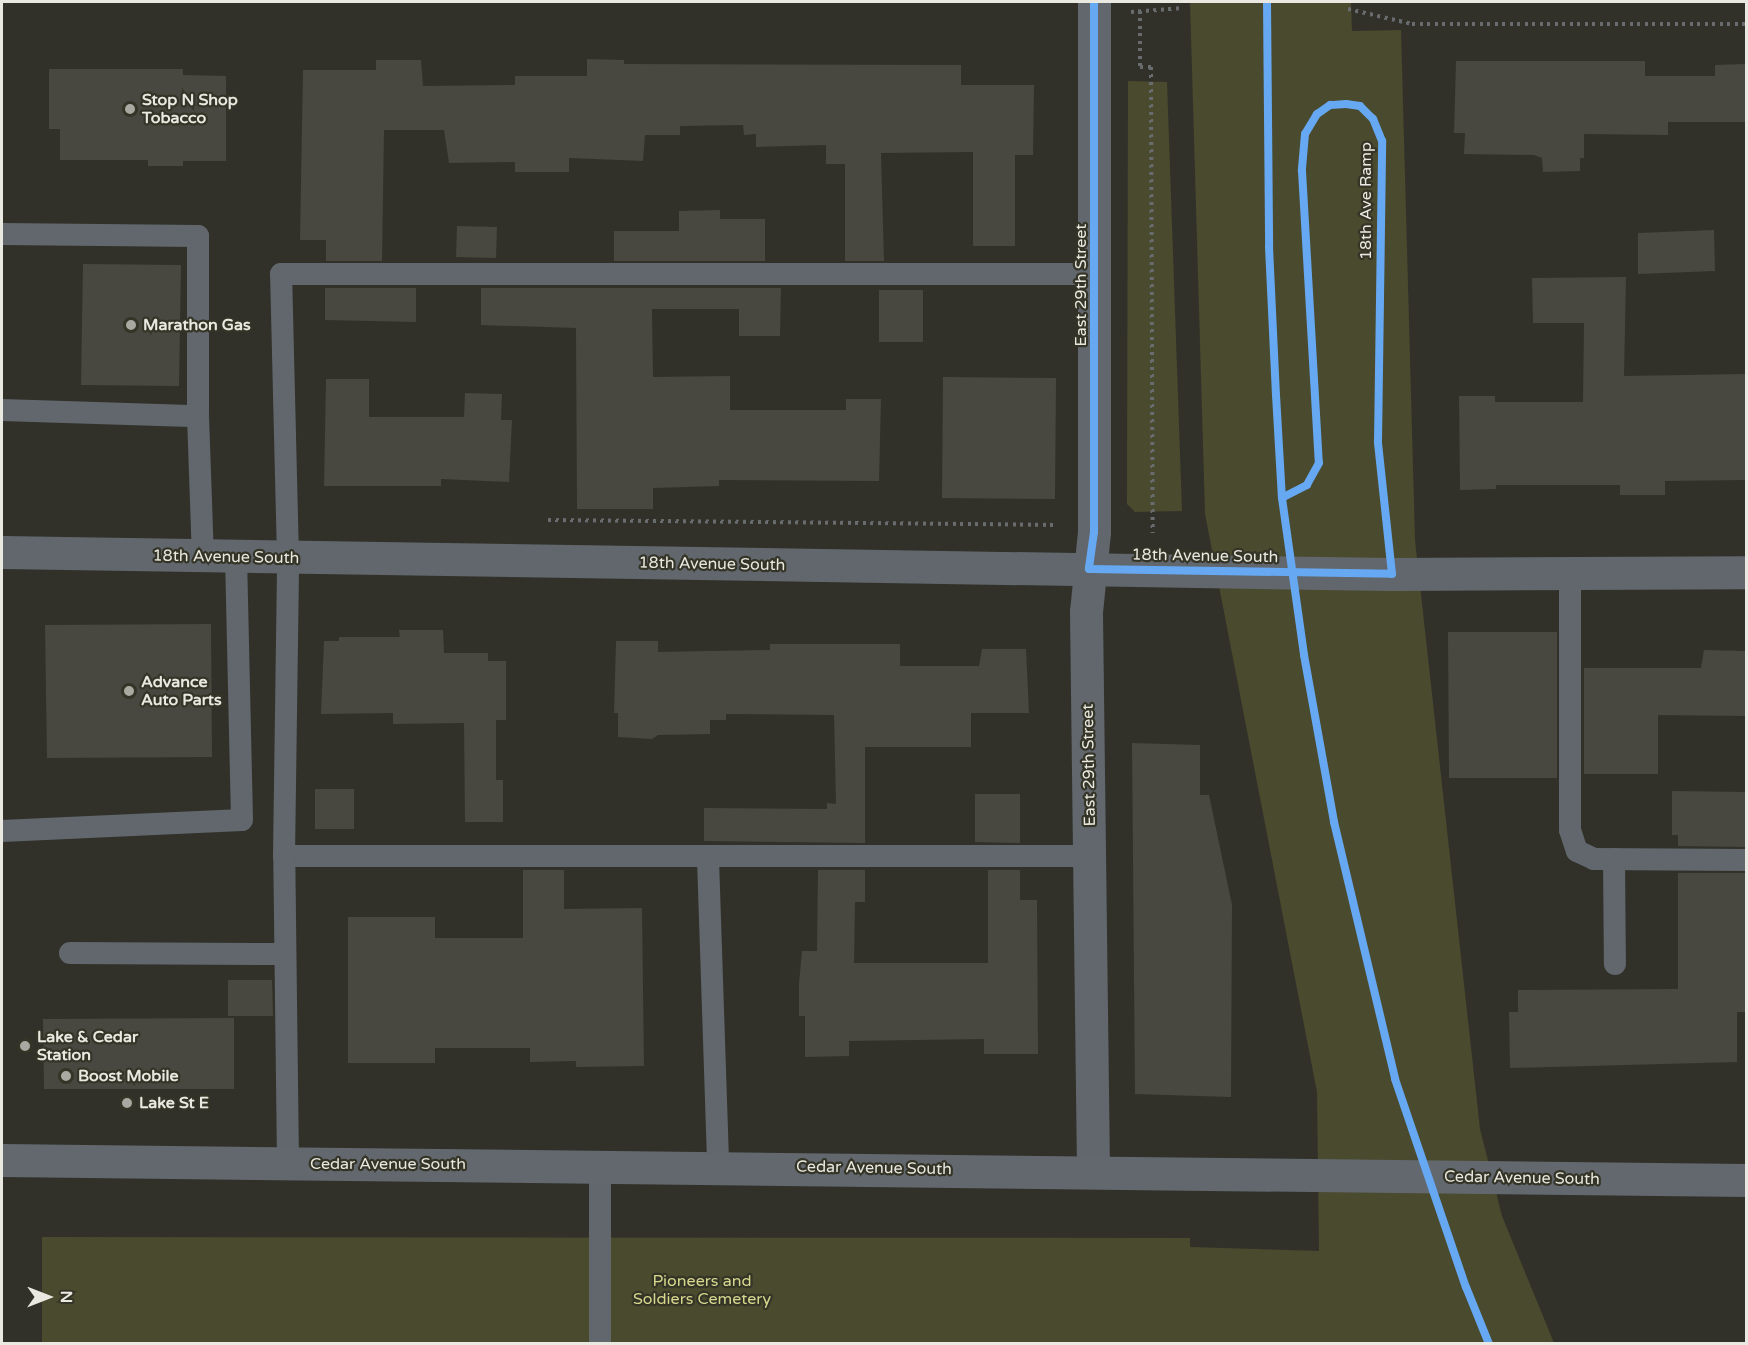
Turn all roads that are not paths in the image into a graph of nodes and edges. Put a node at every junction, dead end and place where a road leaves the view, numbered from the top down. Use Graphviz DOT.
graph roads {
  1 [pos="1094,2"];
  2 [pos="2,234"];
  3 [pos="1094,274"];
  4 [pos="2,410"];
  5 [pos="198,416"];
  6 [pos="2,552"];
  7 [pos="203,556"];
  8 [pos="236,556"];
  9 [pos="288,558"];
  10 [pos="1089,569"];
  11 [pos="1570,570"];
  12 [pos="1746,572"];
  13 [pos="2,831"];
  14 [pos="284,856"];
  15 [pos="1091,856"];
  16 [pos="708,859"];
  17 [pos="1614,859"];
  18 [pos="1746,860"];
  19 [pos="70,953"];
  20 [pos="284,954"];
  21 [pos="1615,964"];
  22 [pos="2,1160"];
  23 [pos="288,1163"];
  24 [pos="600,1164"];
  25 [pos="718,1167"];
  26 [pos="1093,1170"];
  27 [pos="1746,1180"];
  28 [pos="600,1344"];
  1 -- 3 [label="street, East 29th Street"];
  2 -- 5 [label="lane"];
  3 -- 9 [label="lane"];
  3 -- 10 [label="street, East 29th Street"];
  4 -- 5 [label="lane"];
  5 -- 7 [label="lane"];
  6 -- 7 [label="street, 18th Avenue South"];
  7 -- 8 [label="street, 18th Avenue South"];
  8 -- 9 [label="street, 18th Avenue South"];
  8 -- 13 [label="lane"];
  9 -- 10 [label="street, 18th Avenue South"];
  9 -- 14 [label="lane"];
  10 -- 11 [label="street, 18th Avenue South"];
  10 -- 15 [label="street, East 29th Street"];
  11 -- 12 [label="street, 18th Avenue South"];
  11 -- 17 [label="lane"];
  14 -- 16 [label="lane"];
  14 -- 20 [label="lane"];
  15 -- 16 [label="lane"];
  15 -- 26 [label="street, East 29th Street"];
  16 -- 25 [label="lane"];
  17 -- 18 [label="lane"];
  17 -- 21 [label="lane"];
  19 -- 20 [label="lane"];
  20 -- 23 [label="lane"];
  22 -- 23 [label="main road, Cedar Avenue South"];
  23 -- 24 [label="main road, Cedar Avenue South"];
  24 -- 25 [label="main road, Cedar Avenue South"];
  24 -- 28 [label="lane"];
  25 -- 26 [label="main road, Cedar Avenue South"];
  26 -- 27 [label="main road, Cedar Avenue South"];
}
